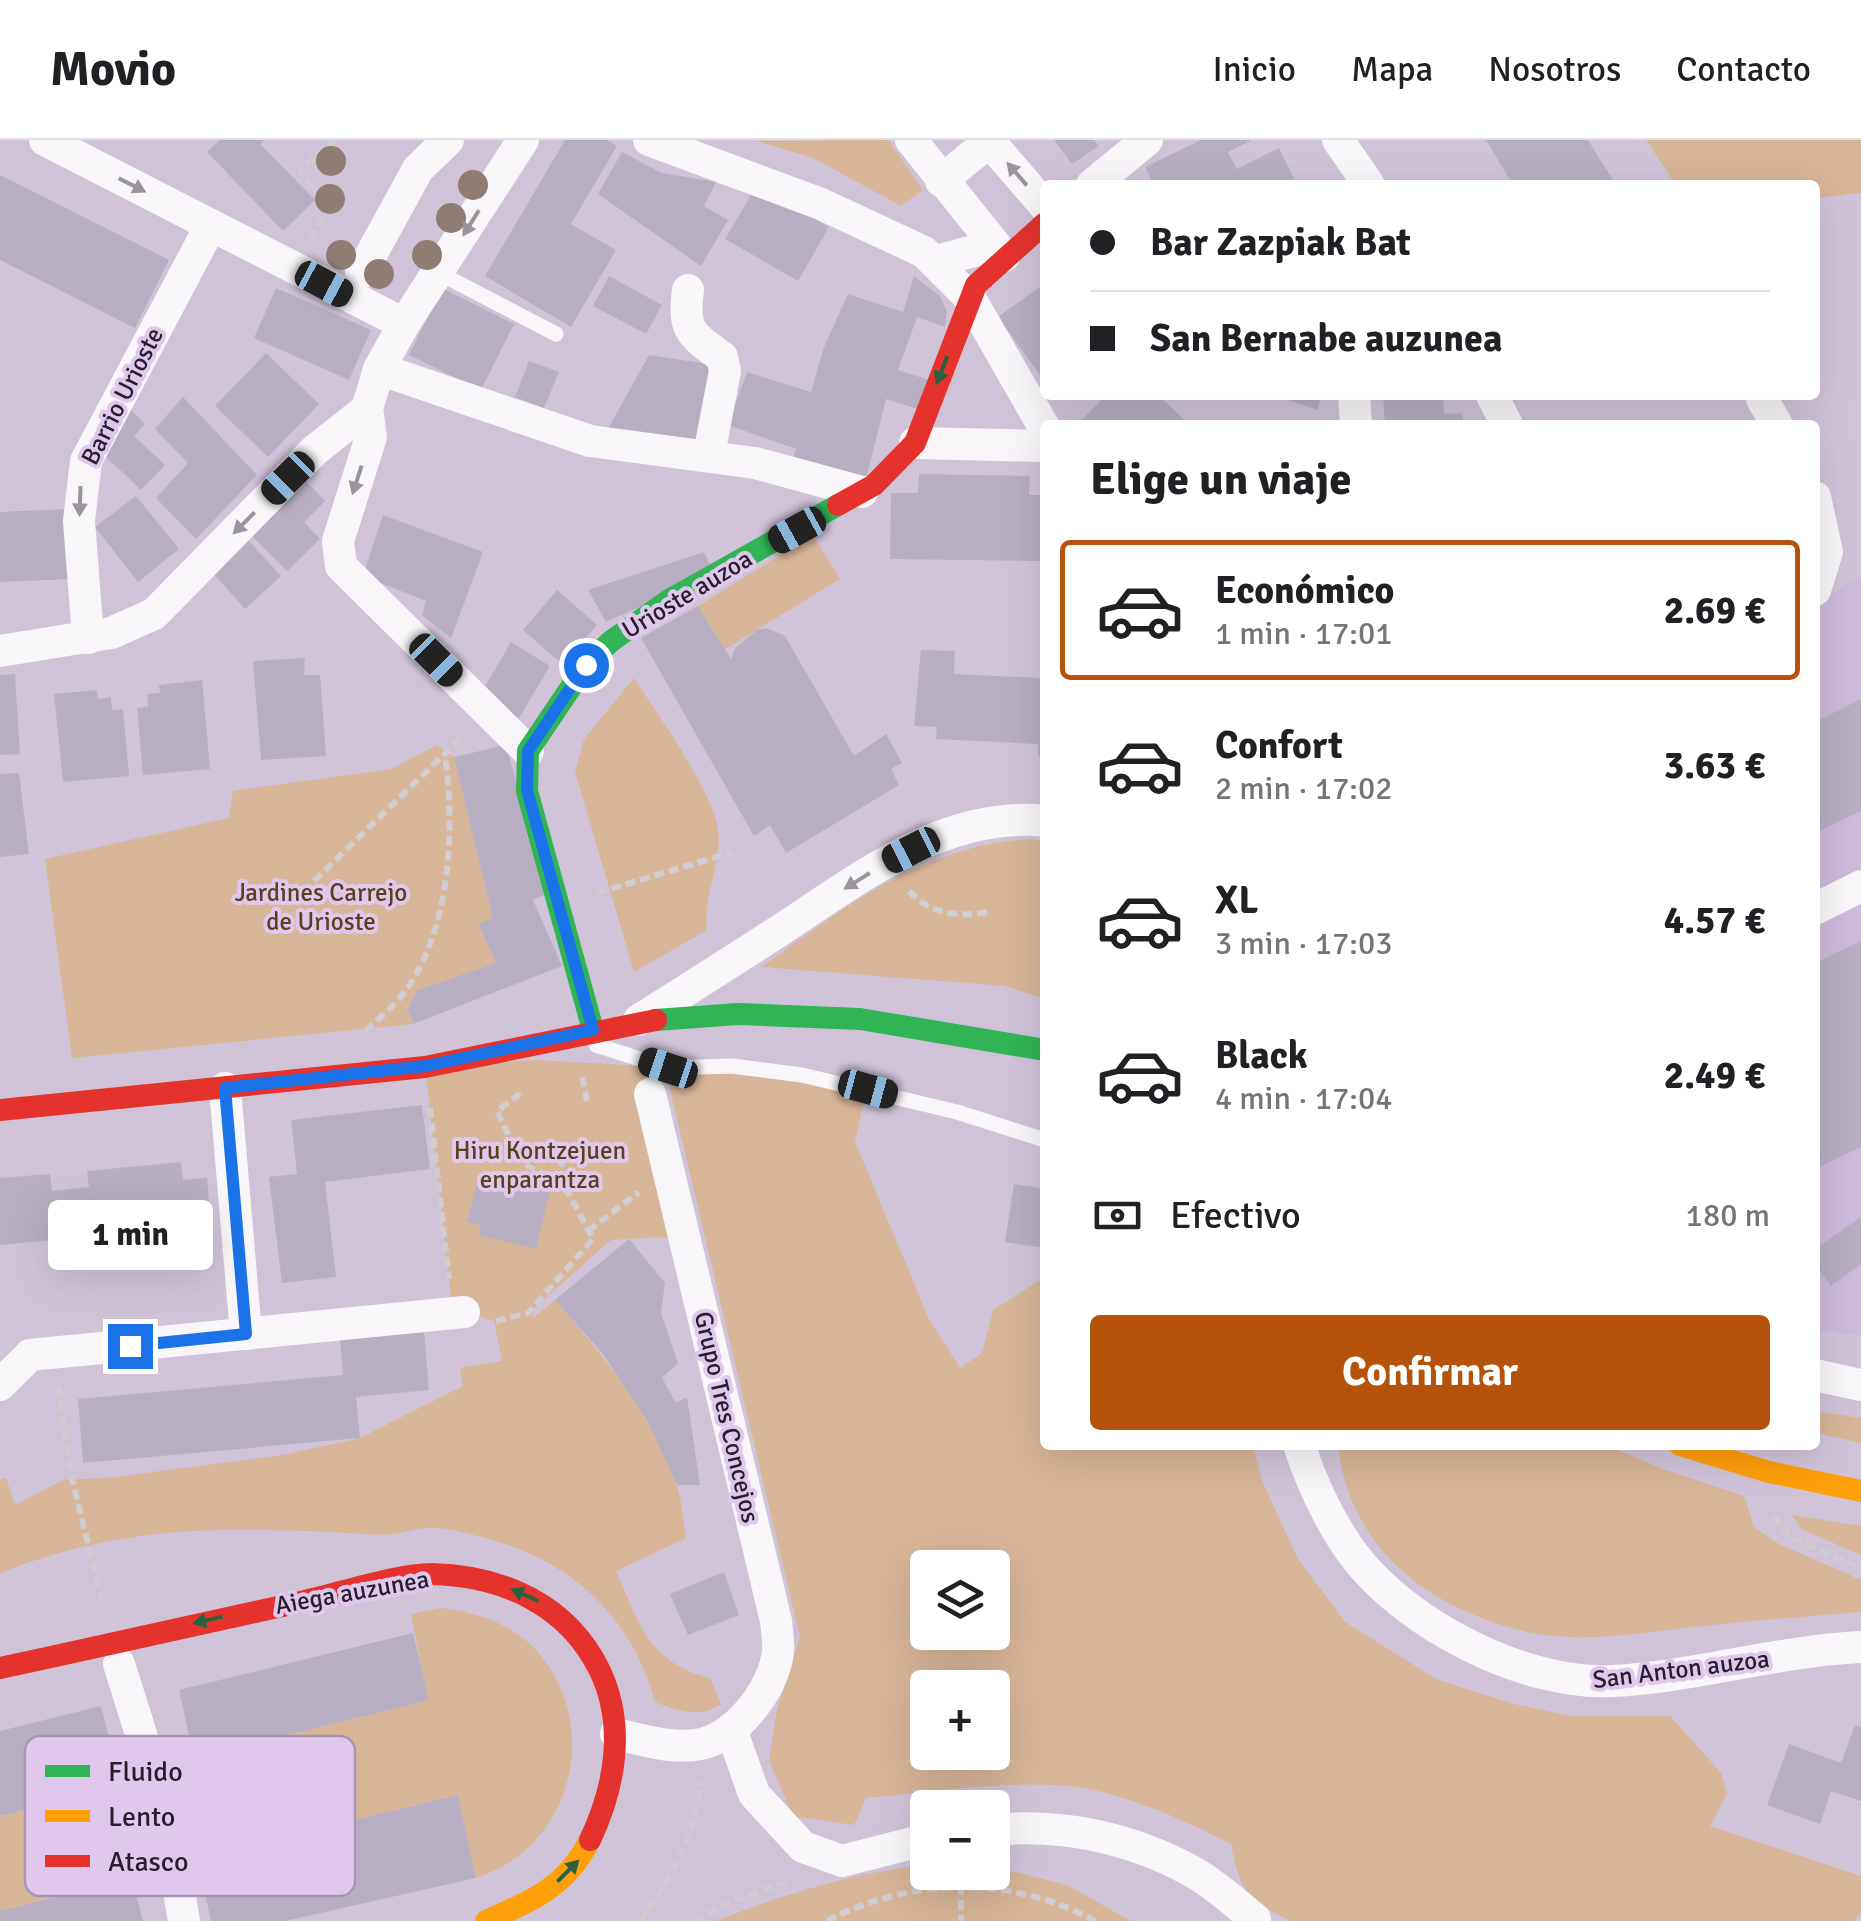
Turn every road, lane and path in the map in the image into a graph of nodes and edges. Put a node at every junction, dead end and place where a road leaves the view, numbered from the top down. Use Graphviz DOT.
graph roads {
  1 [pos="45,140"];
  2 [pos="336,140"];
  3 [pos="448,140"];
  4 [pos="523,140"];
  5 [pos="649,140"];
  6 [pos="911,140"];
  7 [pos="1147,140"];
  8 [pos="1338,140"];
  9 [pos="991,141"];
  10 [pos="704,150"];
  11 [pos="1098,180"];
  12 [pos="1366,180"];
  13 [pos="940,181"];
  14 [pos="1040,200"];
  15 [pos="212,225"];
  16 [pos="1040,227"];
  17 [pos="1004,256"];
  18 [pos="936,261"];
  19 [pos="297,270"];
  20 [pos="361,272"];
  21 [pos="439,274"];
  22 [pos="688,290"];
  23 [pos="970,298"];
  24 [pos="404,324"];
  25 [pos="556,334"];
  26 [pos="380,369"];
  27 [pos="367,408"];
  28 [pos="1040,420"];
  29 [pos="915,442"];
  30 [pos="1040,446"];
  31 [pos="709,454"];
  32 [pos="862,492"];
  33 [pos="1820,522"];
  34 [pos="1820,573"];
  35 [pos="88,638"];
  36 [pos="0,651"];
  37 [pos="488,712"];
  38 [pos="528,751"];
  39 [pos="445,754"];
  40 [pos="1040,821"];
  41 [pos="732,852"];
  42 [pos="884,864"];
  43 [pos="314,881"];
  44 [pos="1861,886"];
  45 [pos="558,905"];
  46 [pos="1820,906"];
  47 [pos="992,912"];
  48 [pos="636,1022"];
  49 [pos="593,1030"];
  50 [pos="568,1036"];
  51 [pos="1040,1049"];
  52 [pos="426,1066"];
  53 [pos="579,1066"];
  54 [pos="320,1078"];
  55 [pos="225,1088"];
  56 [pos="527,1088"];
  57 [pos="650,1094"];
  58 [pos="587,1101"];
  59 [pos="0,1110"];
  60 [pos="1040,1138"];
  61 [pos="565,1156"];
  62 [pos="668,1170"];
  63 [pos="556,1180"];
  64 [pos="588,1231"];
  65 [pos="458,1313"];
  66 [pos="246,1334"];
  67 [pos="52,1353"];
  68 [pos="1820,1376"];
  69 [pos="0,1385"];
  70 [pos="1861,1385"];
  71 [pos="1304,1450"];
  72 [pos="1696,1450"];
  73 [pos="1861,1491"];
  74 [pos="1773,1516"];
  75 [pos="1861,1568"];
  76 [pos="106,1614"];
  77 [pos="1859,1647"];
  78 [pos="119,1664"];
  79 [pos="0,1668"];
  80 [pos="731,1729"];
  81 [pos="616,1734"];
  82 [pos="142,1736"];
  83 [pos="699,1790"];
  84 [pos="1010,1830"];
  85 [pos="910,1844"];
  86 [pos="842,1861"];
  87 [pos="924,1890"];
  88 [pos="961,1890"];
  89 [pos="1010,1890"];
  90 [pos="180,1896"];
  91 [pos="1255,1919"];
  92 [pos="184,1921"];
  93 [pos="486,1921"];
  94 [pos="640,1921"];
  95 [pos="695,1921"];
  96 [pos="828,1921"];
  97 [pos="962,1921"];
  98 [pos="1095,1921"];
  1 -- 15 [label="street, one-way"];
  2 -- 19 [label="path"];
  3 -- 20 [label="street"];
  4 -- 21 [label="street, one-way"];
  5 -- 10 [label="street"];
  6 -- 13 [label="street"];
  7 -- 11 [label="street"];
  8 -- 12 [label="street"];
  9 -- 13 [label="street"];
  14 -- 9 [label="street, one-way"];
  10 -- 18 [label="street"];
  13 -- 17 [label="street"];
  15 -- 19 [label="street"];
  15 -- 35 [label="street, Barrio Urioste, one-way"];
  16 -- 17 [label="street"];
  17 -- 18 [label="street"];
  17 -- 23 [label="street"];
  18 -- 23 [label="street"];
  19 -- 24 [label="street"];
  21 -- 24 [label="street"];
  21 -- 25 [label="lane"];
  22 -- 31 [label="street"];
  23 -- 28 [label="street"];
  23 -- 29 [label="street, one-way"];
  24 -- 26 [label="street"];
  26 -- 27 [label="street"];
  26 -- 31 [label="street"];
  27 -- 35 [label="street, one-way"];
  27 -- 37 [label="street, one-way"];
  29 -- 30 [label="street"];
  29 -- 32 [label="street, Urioste auzoa"];
  31 -- 32 [label="street"];
  32 -- 38 [label="street, Urioste auzoa"];
  33 -- 34 [label="street"];
  35 -- 36 [label="street"];
  37 -- 38 [label="street"];
  37 -- 39 [label="path"];
  38 -- 45 [label="street"];
  39 -- 43 [label="path"];
  39 -- 54 [label="path"];
  40 -- 42 [label="street"];
  41 -- 45 [label="path"];
  42 -- 47 [label="path"];
  42 -- 48 [label="street, one-way"];
  44 -- 46 [label="street"];
  45 -- 49 [label="street"];
  48 -- 49 [label="street"];
  48 -- 51 [label="street"];
  49 -- 50 [label="street"];
  50 -- 52 [label="street"];
  50 -- 60 [label="lane"];
  52 -- 54 [label="street"];
  52 -- 65 [label="path"];
  53 -- 58 [label="path"];
  54 -- 55 [label="street"];
  55 -- 59 [label="street"];
  55 -- 66 [label="street"];
  56 -- 63 [label="path"];
  57 -- 62 [label="street, Grupo Tres Concejos"];
  61 -- 63 [label="path"];
  62 -- 64 [label="path"];
  62 -- 80 [label="street, Grupo Tres Concejos"];
  63 -- 64 [label="path"];
  64 -- 65 [label="path"];
  65 -- 66 [label="street"];
  66 -- 67 [label="street"];
  67 -- 69 [label="street"];
  67 -- 76 [label="path"];
  68 -- 70 [label="street"];
  71 -- 77 [label="street, San Anton auzoa"];
  72 -- 73 [label="street"];
  74 -- 75 [label="path"];
  78 -- 82 [label="street"];
  81 -- 79 [label="street, Aiega auzunea, one-way"];
  80 -- 81 [label="street"];
  80 -- 86 [label="street"];
  93 -- 81 [label="street, Aiega auzunea, one-way"];
  83 -- 94 [label="path"];
  84 -- 91 [label="street"];
  85 -- 86 [label="street"];
  86 -- 95 [label="path"];
  87 -- 96 [label="path"];
  88 -- 97 [label="path"];
  89 -- 98 [label="path"];
  90 -- 92 [label="street"];
}
